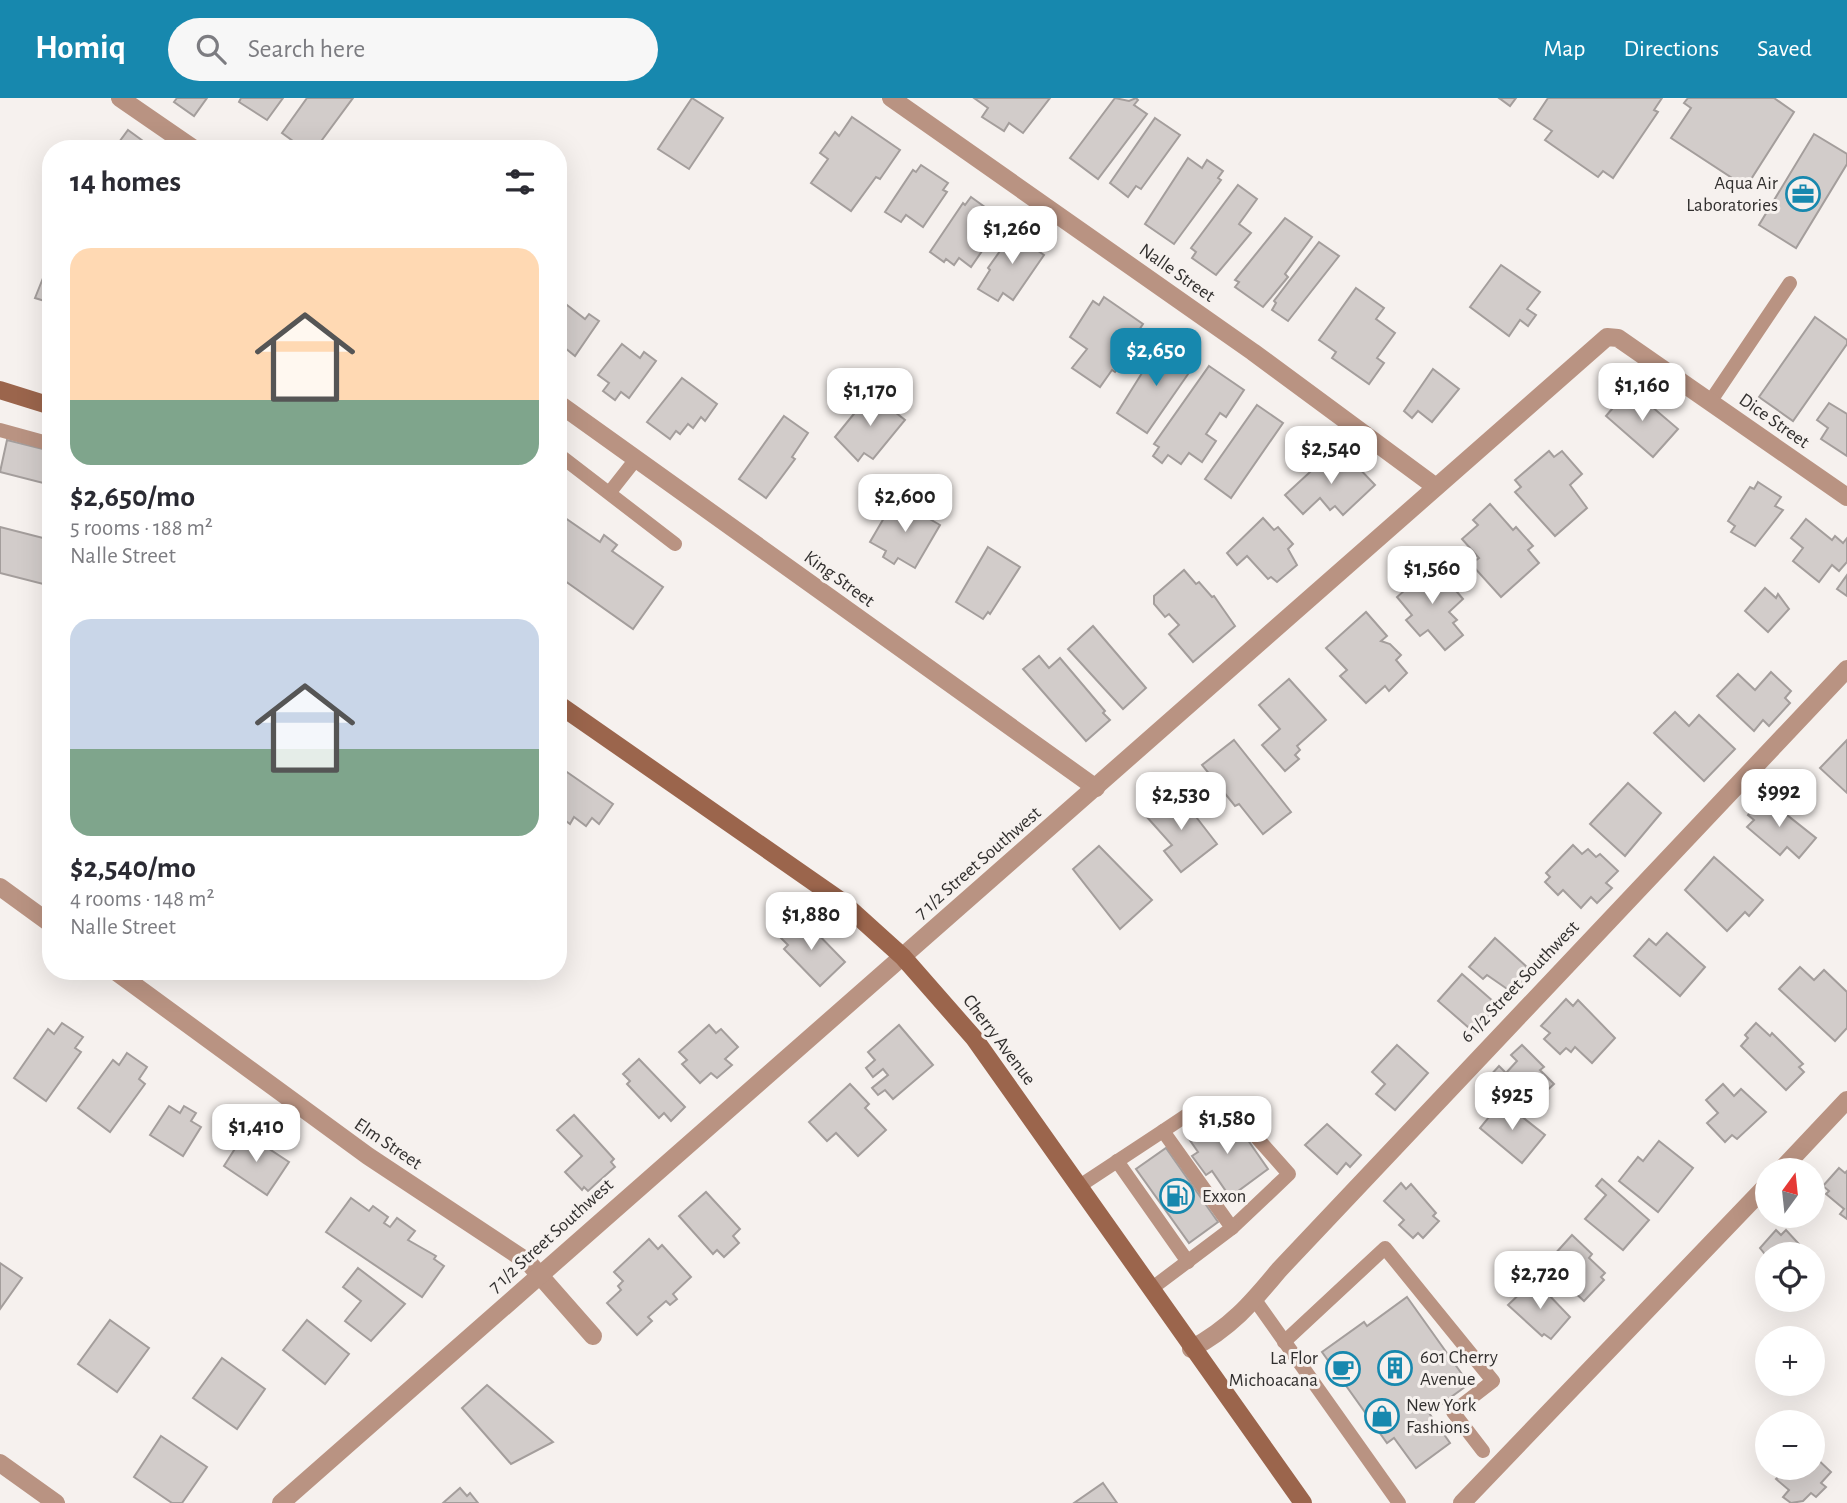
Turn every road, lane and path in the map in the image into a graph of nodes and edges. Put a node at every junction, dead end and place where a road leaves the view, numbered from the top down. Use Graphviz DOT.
graph roads {
  1 [pos="120,98"];
  2 [pos="891,98"];
  3 [pos="181,140"];
  4 [pos="1790,283"];
  5 [pos="1607,337"];
  6 [pos="0,390"];
  7 [pos="1710,402"];
  8 [pos="42,403"];
  9 [pos="567,409"];
  10 [pos="0,430"];
  11 [pos="42,442"];
  12 [pos="636,459"];
  13 [pos="567,461"];
  14 [pos="1436,487"];
  15 [pos="610,492"];
  16 [pos="1847,497"];
  17 [pos="675,544"];
  18 [pos="1847,669"];
  19 [pos="567,710"];
  20 [pos="1096,788"];
  21 [pos="0,887"];
  22 [pos="42,917"];
  23 [pos="903,957"];
  24 [pos="127,980"];
  25 [pos="1847,1100"];
  26 [pos="1163,1131"];
  27 [pos="1792,1158"];
  28 [pos="1117,1161"];
  29 [pos="1078,1187"];
  30 [pos="1755,1198"];
  31 [pos="1232,1228"];
  32 [pos="1188,1262"];
  33 [pos="540,1274"];
  34 [pos="1151,1289"];
  35 [pos="1255,1300"];
  36 [pos="593,1336"];
  37 [pos="1284,1342"];
  38 [pos="1191,1349"];
  39 [pos="1483,1451"];
  40 [pos="0,1463"];
  41 [pos="56,1503"];
  42 [pos="281,1503"];
  43 [pos="1303,1503"];
  44 [pos="1399,1503"];
  45 [pos="1462,1503"];
  1 -- 3 [label="street"];
  2 -- 14 [label="street, Nalle Street"];
  4 -- 7 [label="lane"];
  5 -- 7 [label="street, Dice Street"];
  5 -- 14 [label="street, 7 1/2 Street Southwest"];
  6 -- 8 [label="main road"];
  7 -- 16 [label="street, Dice Street"];
  9 -- 12 [label="street, King Street"];
  10 -- 11 [label="lane"];
  12 -- 15 [label="lane"];
  12 -- 20 [label="street, King Street"];
  13 -- 15 [label="lane"];
  14 -- 20 [label="street, 7 1/2 Street Southwest"];
  15 -- 17 [label="lane"];
  18 -- 35 [label="street, 6 1/2 Street Southwest"];
  19 -- 23 [label="main road, Cherry Avenue"];
  20 -- 23 [label="street, 7 1/2 Street Southwest"];
  21 -- 22 [label="street"];
  23 -- 29 [label="main road, Cherry Avenue"];
  23 -- 33 [label="street, 7 1/2 Street Southwest"];
  24 -- 33 [label="street, Elm Street"];
  25 -- 27 [label="street"];
  26 -- 28 [label="lane"];
  26 -- 31 [label="lane"];
  26 -- 31 [label="lane"];
  28 -- 29 [label="lane"];
  28 -- 32 [label="lane"];
  29 -- 34 [label="main road, Cherry Avenue"];
  30 -- 45 [label="street"];
  31 -- 32 [label="lane"];
  32 -- 34 [label="lane"];
  33 -- 36 [label="street, Elm Street"];
  33 -- 42 [label="street, 7 1/2 Street Southwest"];
  34 -- 38 [label="main road, Cherry Avenue"];
  35 -- 37 [label="lane"];
  35 -- 38 [label="street, 6 1/2 Street Southwest"];
  37 -- 39 [label="lane"];
  37 -- 44 [label="lane"];
  38 -- 43 [label="main road, Cherry Avenue"];
  40 -- 41 [label="street"];
}
